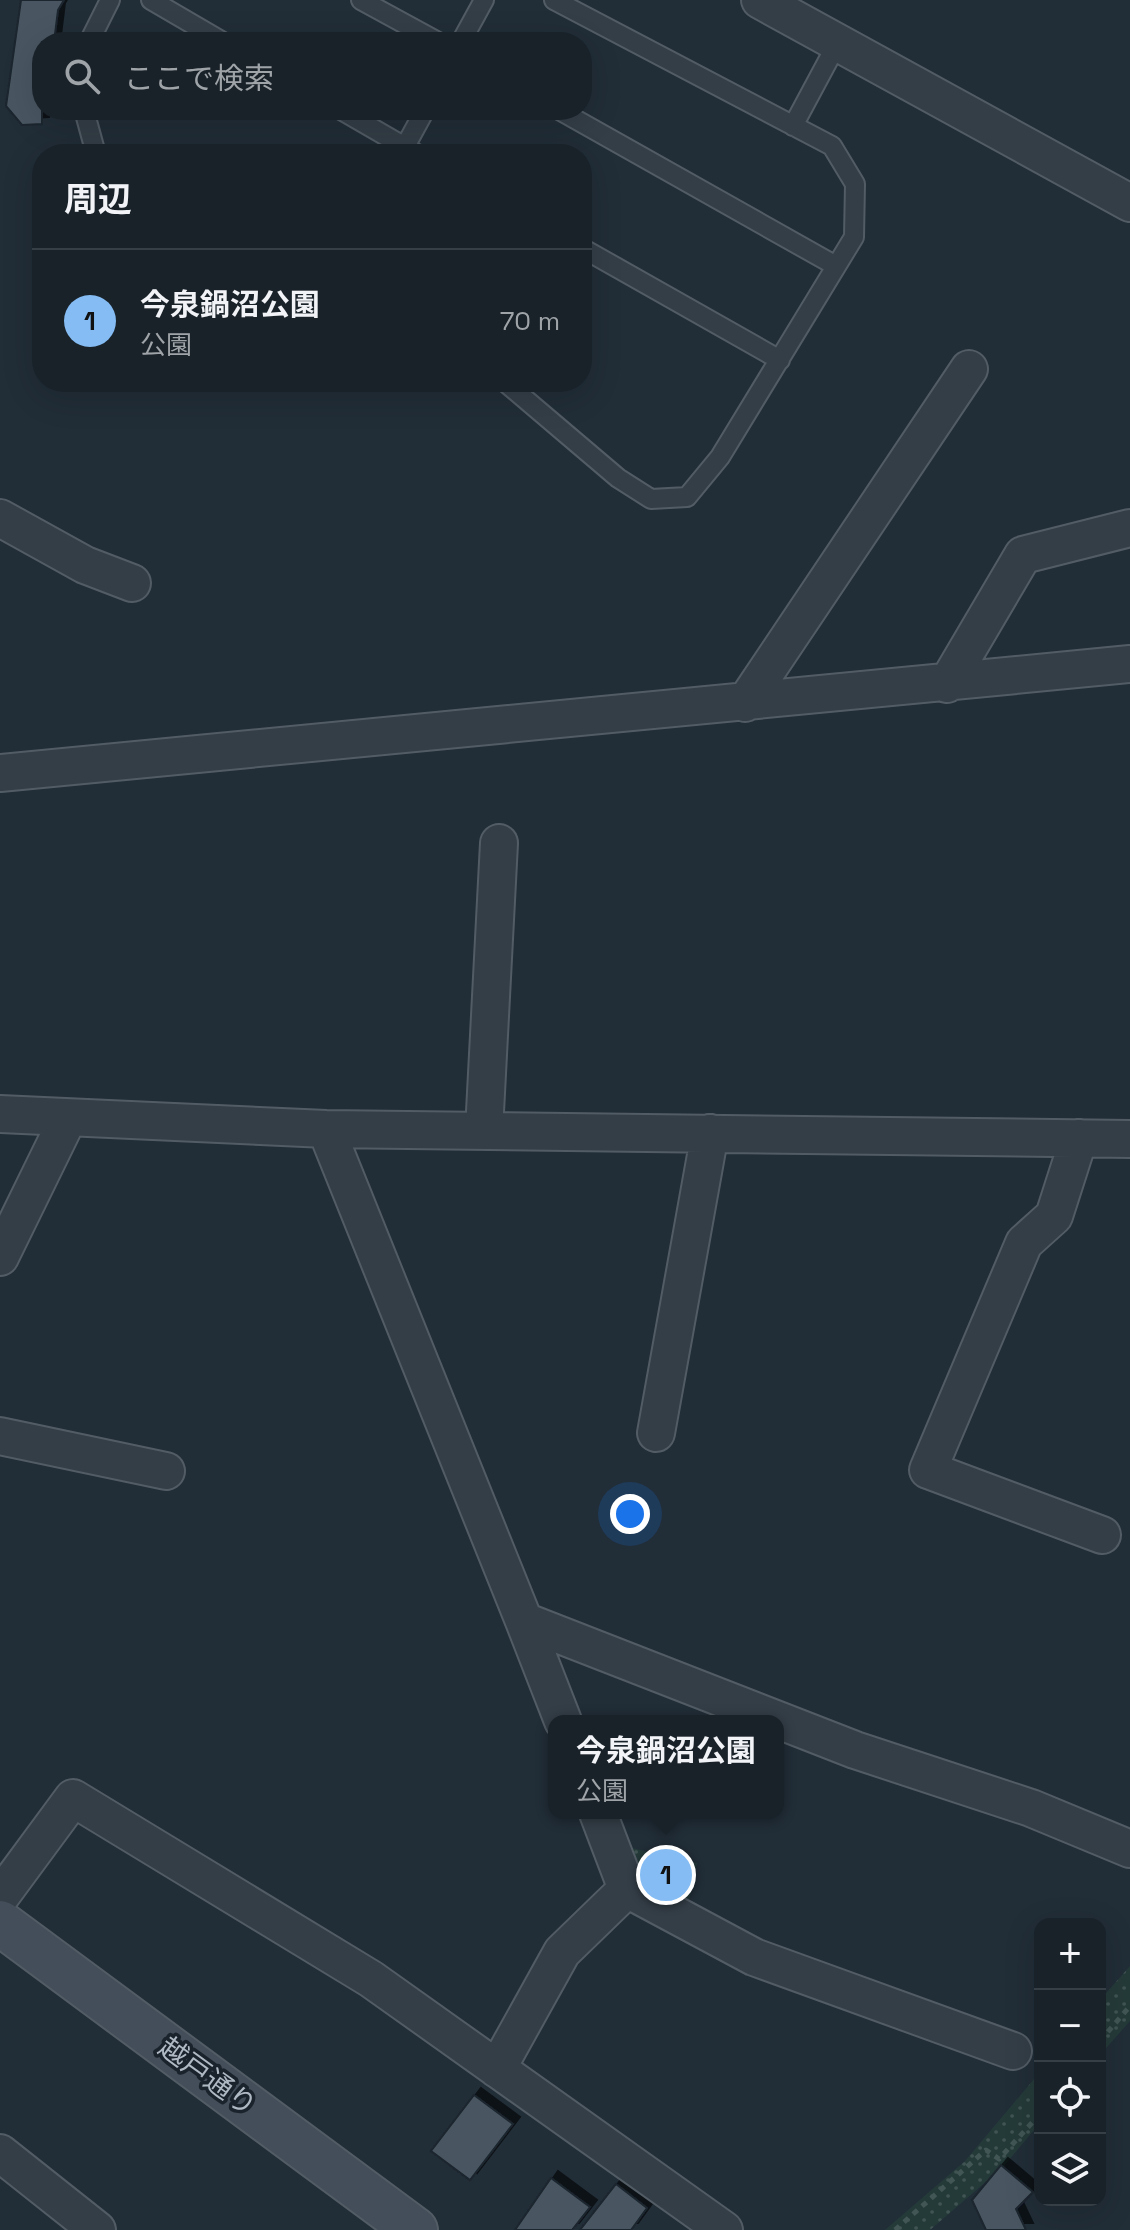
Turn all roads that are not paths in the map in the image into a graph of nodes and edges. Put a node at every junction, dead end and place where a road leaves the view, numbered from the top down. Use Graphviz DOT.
graph roads {
  1 [pos="110,0"];
  2 [pos="151,0"];
  3 [pos="361,0"];
  4 [pos="484,0"];
  5 [pos="554,0"];
  6 [pos="760,0"];
  7 [pos="94,32"];
  8 [pos="206,32"];
  9 [pos="420,32"];
  10 [pos="466,32"];
  11 [pos="838,42"];
  12 [pos="87,120"];
  13 [pos="357,120"];
  14 [pos="421,120"];
  15 [pos="577,120"];
  16 [pos="793,126"];
  17 [pos="93,144"];
  18 [pos="395,144"];
  19 [pos="411,144"];
  20 [pos="1130,203"];
  21 [pos="592,254"];
  22 [pos="836,266"];
  23 [pos="780,360"];
  24 [pos="969,369"];
  25 [pos="517,392"];
  26 [pos="0,518"];
  27 [pos="1130,528"];
  28 [pos="132,583"];
  29 [pos="1130,664"];
  30 [pos="947,684"];
  31 [pos="745,703"];
  32 [pos="0,773"];
  33 [pos="499,843"];
  34 [pos="0,1114"];
  35 [pos="68,1118"];
  36 [pos="326,1129"];
  37 [pos="484,1131"];
  38 [pos="710,1133"];
  39 [pos="1079,1138"];
  40 [pos="1130,1139"];
  41 [pos="0,1257"];
  42 [pos="656,1433"];
  43 [pos="0,1436"];
  44 [pos="166,1471"];
  45 [pos="1102,1535"];
  46 [pos="524,1621"];
  47 [pos="561,1715"];
  48 [pos="765,1715"];
  49 [pos="784,1722"];
  50 [pos="600,1819"];
  51 [pos="1130,1849"];
  52 [pos="627,1889"];
  53 [pos="0,1897"];
  54 [pos="0,1923"];
  55 [pos="1013,2051"];
  56 [pos="497,2069"];
  57 [pos="0,2153"];
  58 [pos="97,2230"];
  59 [pos="415,2230"];
  60 [pos="724,2230"];
  1 -- 7 [label="lane"];
  2 -- 8 [label="lane"];
  3 -- 9 [label="lane"];
  4 -- 10 [label="lane"];
  5 -- 16 [label="lane"];
  6 -- 11 [label="street"];
  11 -- 16 [label="lane"];
  11 -- 20 [label="street"];
  12 -- 17 [label="lane"];
  13 -- 18 [label="lane"];
  14 -- 19 [label="lane"];
  15 -- 22 [label="lane"];
  16 -- 22 [label="lane"];
  21 -- 23 [label="lane"];
  22 -- 23 [label="lane"];
  23 -- 25 [label="lane"];
  24 -- 31 [label="street"];
  26 -- 28 [label="street"];
  27 -- 30 [label="street"];
  29 -- 30 [label="street"];
  30 -- 31 [label="street"];
  31 -- 32 [label="street"];
  33 -- 37 [label="street"];
  34 -- 35 [label="street"];
  35 -- 36 [label="street"];
  35 -- 41 [label="street"];
  36 -- 37 [label="street"];
  36 -- 46 [label="street"];
  37 -- 38 [label="street"];
  38 -- 39 [label="street"];
  38 -- 42 [label="street"];
  39 -- 40 [label="street"];
  39 -- 45 [label="street"];
  43 -- 44 [label="street"];
  46 -- 47 [label="street"];
  46 -- 48 [label="street"];
  49 -- 51 [label="street"];
  50 -- 52 [label="street"];
  52 -- 55 [label="street"];
  52 -- 56 [label="street"];
  53 -- 56 [label="street"];
  54 -- 59 [label="street, 越戸通り"];
  56 -- 60 [label="street"];
  57 -- 58 [label="street"];
}
